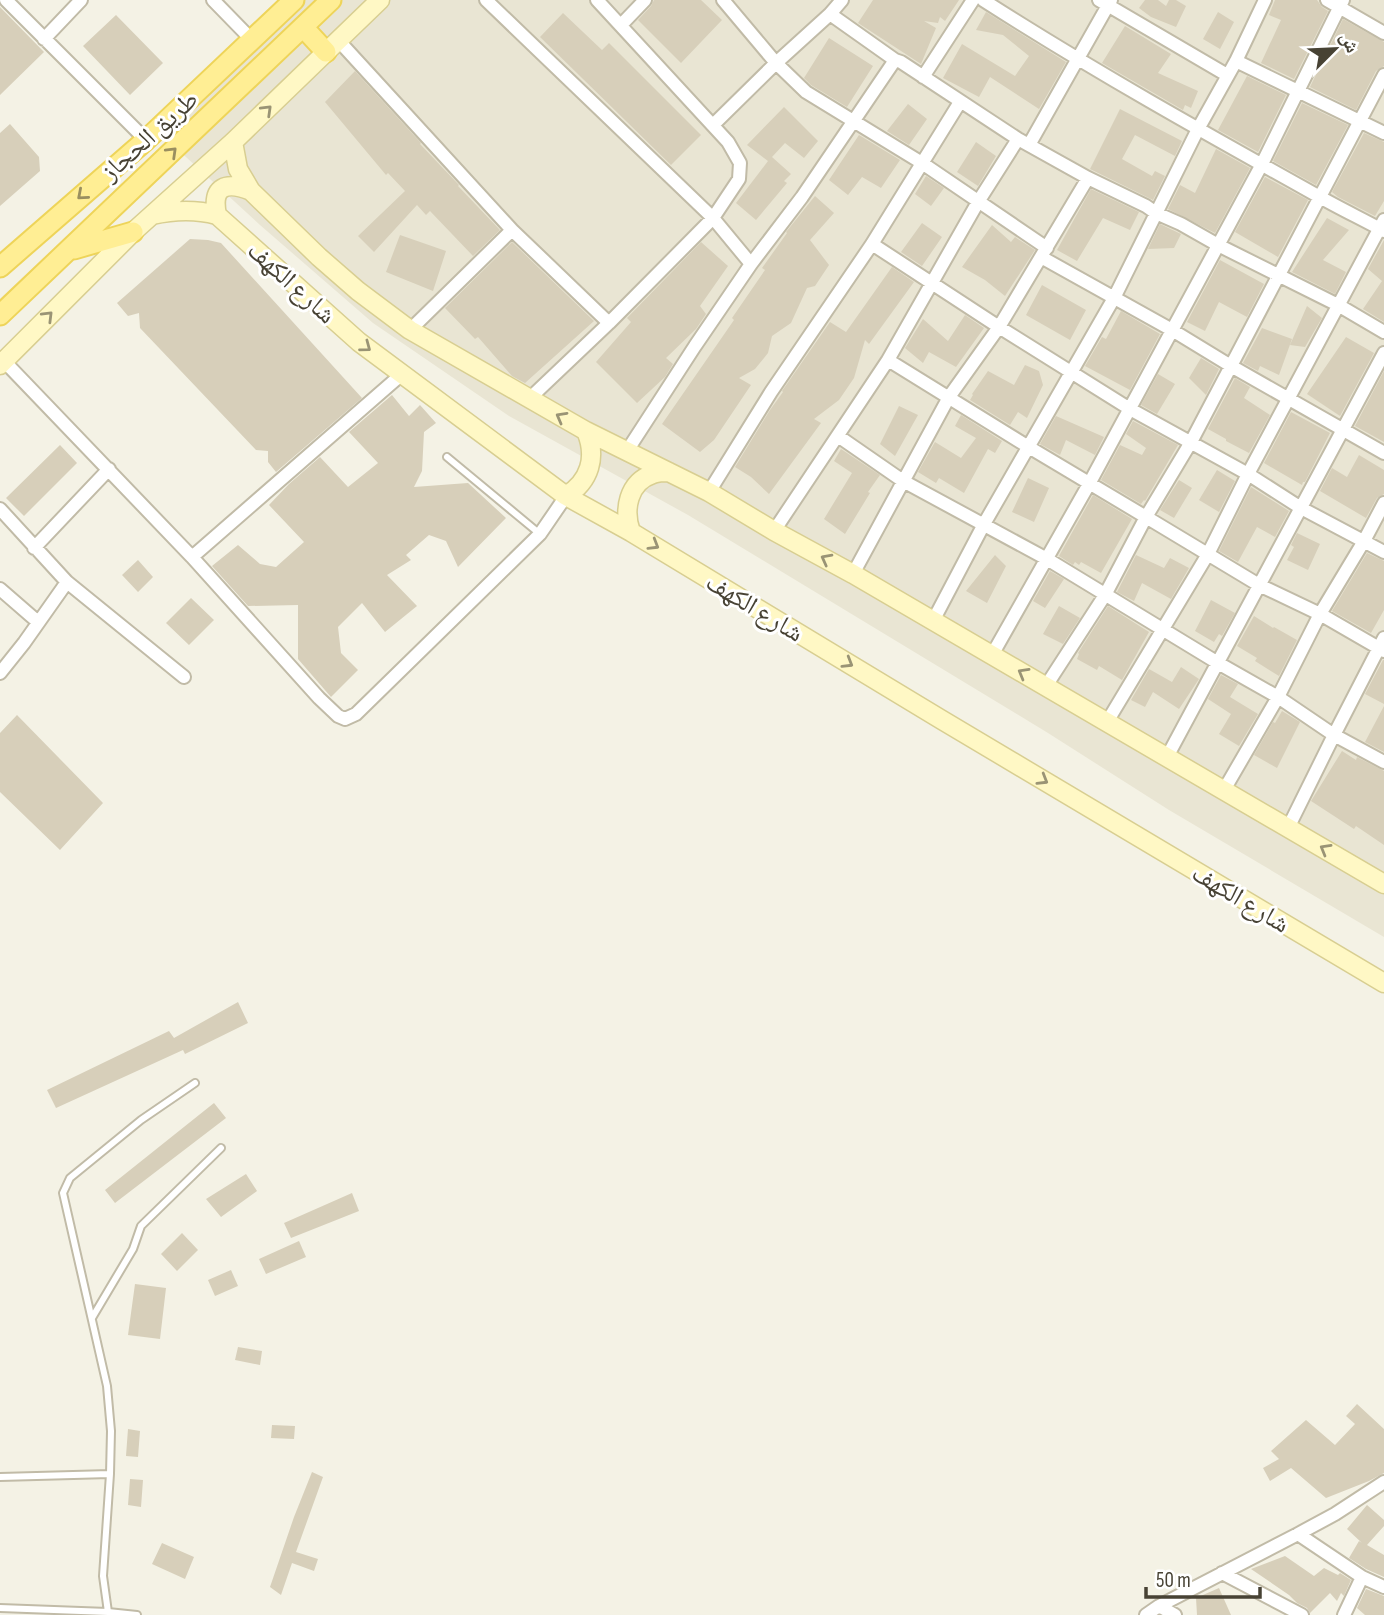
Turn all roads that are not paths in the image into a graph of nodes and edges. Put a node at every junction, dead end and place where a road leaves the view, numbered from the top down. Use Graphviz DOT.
graph roads {
  1 [pos="6,0"];
  2 [pos="81,0"];
  3 [pos="213,0"];
  4 [pos="294,0"];
  5 [pos="331,0"];
  6 [pos="380,0"];
  7 [pos="486,0"];
  8 [pos="597,0"];
  9 [pos="645,0"];
  10 [pos="723,0"];
  11 [pos="842,0"];
  12 [pos="973,0"];
  13 [pos="983,0"];
  14 [pos="1265,0"];
  15 [pos="1327,0"];
  16 [pos="1106,2"];
  17 [pos="1341,3"];
  18 [pos="830,14"];
  19 [pos="621,24"];
  20 [pos="303,27"];
  21 [pos="1384,33"];
  22 [pos="44,39"];
  23 [pos="252,40"];
  24 [pos="332,46"];
  25 [pos="1079,59"];
  26 [pos="895,60"];
  27 [pos="1236,61"];
  28 [pos="776,63"];
  29 [pos="1227,75"];
  30 [pos="1384,75"];
  31 [pos="923,77"];
  32 [pos="1297,92"];
  33 [pos="960,102"];
  34 [pos="1359,121"];
  35 [pos="854,122"];
  36 [pos="713,125"];
  37 [pos="1198,129"];
  38 [pos="1384,133"];
  39 [pos="146,139"];
  40 [pos="233,142"];
  41 [pos="1024,142"];
  42 [pos="922,163"];
  43 [pos="1262,164"];
  44 [pos="1088,178"];
  45 [pos="251,191"];
  46 [pos="1320,197"];
  47 [pos="978,202"];
  48 [pos="1156,213"];
  49 [pos="152,215"];
  50 [pos="217,215"];
  51 [pos="713,218"];
  52 [pos="1382,226"];
  53 [pos="512,230"];
  54 [pos="133,232"];
  55 [pos="872,244"];
  56 [pos="1217,245"];
  57 [pos="69,250"];
  58 [pos="1044,252"];
  59 [pos="751,264"];
  60 [pos="0,267"];
  61 [pos="1277,275"];
  62 [pos="932,282"];
  63 [pos="1114,298"];
  64 [pos="1338,305"];
  65 [pos="0,316"];
  66 [pos="609,323"];
  67 [pos="999,327"];
  68 [pos="410,330"];
  69 [pos="1172,330"];
  70 [pos="1384,332"];
  71 [pos="1384,353"];
  72 [pos="888,359"];
  73 [pos="2,363"];
  74 [pos="1231,366"];
  75 [pos="1071,371"];
  76 [pos="402,373"];
  77 [pos="949,397"];
  78 [pos="529,399"];
  79 [pos="1288,399"];
  80 [pos="1130,409"];
  81 [pos="1342,430"];
  82 [pos="586,431"];
  83 [pos="838,436"];
  84 [pos="1191,442"];
  85 [pos="1027,446"];
  86 [pos="627,451"];
  87 [pos="1384,453"];
  88 [pos="447,457"];
  89 [pos="109,470"];
  90 [pos="669,472"];
  91 [pos="1248,474"];
  92 [pos="903,481"];
  93 [pos="1090,484"];
  94 [pos="709,492"];
  95 [pos="566,496"];
  96 [pos="1384,503"];
  97 [pos="1301,508"];
  98 [pos="0,509"];
  99 [pos="1146,517"];
  100 [pos="984,524"];
  101 [pos="631,531"];
  102 [pos="774,531"];
  103 [pos="540,534"];
  104 [pos="1364,541"];
  105 [pos="34,548"];
  106 [pos="1384,552"];
  107 [pos="1208,554"];
  108 [pos="192,556"];
  109 [pos="1047,559"];
  110 [pos="853,574"];
  111 [pos="67,582"];
  112 [pos="1259,585"];
  113 [pos="0,589"];
  114 [pos="1105,595"];
  115 [pos="1320,614"];
  116 [pos="933,621"];
  117 [pos="38,622"];
  118 [pos="1161,630"];
  119 [pos="1382,646"];
  120 [pos="992,655"];
  121 [pos="1218,663"];
  122 [pos="0,673"];
  123 [pos="184,677"];
  124 [pos="1046,686"];
  125 [pos="1278,697"];
  126 [pos="1107,722"];
  127 [pos="1334,735"];
  128 [pos="1167,757"];
  129 [pos="1384,762"];
  130 [pos="1224,790"];
  131 [pos="1288,828"];
  132 [pos="1384,884"];
  133 [pos="1384,983"];
  134 [pos="195,1083"];
  135 [pos="222,1148"];
  136 [pos="92,1318"];
  137 [pos="110,1474"];
  138 [pos="0,1477"];
  139 [pos="1384,1482"];
  140 [pos="1378,1493"];
  141 [pos="1297,1534"];
  142 [pos="1222,1573"];
  143 [pos="1362,1577"];
  144 [pos="1384,1587"];
  145 [pos="1159,1606"];
  146 [pos="0,1608"];
  147 [pos="108,1612"];
  148 [pos="137,1615"];
  149 [pos="1146,1615"];
  150 [pos="1175,1615"];
  151 [pos="1302,1615"];
  152 [pos="1344,1615"];
  1 -- 22 [label="street"];
  2 -- 22 [label="street"];
  3 -- 23 [label="street"];
  4 -- 23 [label="main road, طريق الحجاز"];
  5 -- 20 [label="main road, طريق الحجاز"];
  6 -- 24 [label="main road"];
  7 -- 51 [label="street"];
  8 -- 19 [label="street"];
  9 -- 19 [label="street"];
  10 -- 28 [label="street"];
  11 -- 18 [label="street"];
  12 -- 31 [label="street"];
  13 -- 25 [label="street"];
  14 -- 27 [label="street"];
  15 -- 17 [label="street"];
  16 -- 25 [label="street"];
  16 -- 29 [label="street"];
  17 -- 21 [label="street"];
  17 -- 32 [label="street"];
  18 -- 26 [label="street"];
  18 -- 28 [label="street"];
  19 -- 36 [label="street"];
  20 -- 24 [label="main road"];
  57 -- 20 [label="main road, طريق الحجاز, one-way"];
  22 -- 39 [label="street"];
  23 -- 39 [label="main road, طريق الحجاز"];
  40 -- 24 [label="main road, one-way"];
  24 -- 53 [label="street"];
  25 -- 37 [label="street"];
  25 -- 41 [label="street"];
  26 -- 31 [label="street"];
  26 -- 35 [label="street"];
  27 -- 29 [label="street"];
  27 -- 32 [label="street"];
  28 -- 35 [label="street"];
  28 -- 36 [label="street"];
  29 -- 37 [label="street"];
  30 -- 34 [label="street"];
  31 -- 33 [label="street"];
  32 -- 34 [label="street"];
  32 -- 43 [label="street"];
  33 -- 41 [label="street"];
  33 -- 42 [label="street"];
  34 -- 38 [label="street"];
  34 -- 46 [label="street"];
  35 -- 42 [label="street"];
  35 -- 59 [label="street"];
  36 -- 51 [label="street"];
  37 -- 43 [label="street"];
  37 -- 48 [label="street"];
  39 -- 60 [label="main road, طريق الحجاز, one-way"];
  40 -- 45 [label="main road, شارع الكهف"];
  40 -- 49 [label="main road"];
  41 -- 44 [label="street"];
  41 -- 47 [label="street"];
  42 -- 47 [label="street"];
  42 -- 55 [label="street"];
  43 -- 46 [label="street"];
  43 -- 56 [label="street"];
  44 -- 48 [label="street"];
  44 -- 58 [label="street"];
  45 -- 50 [label="main road"];
  45 -- 68 [label="main road, شارع الكهف"];
  46 -- 52 [label="street"];
  46 -- 61 [label="street"];
  47 -- 58 [label="street"];
  47 -- 62 [label="street"];
  48 -- 56 [label="street"];
  48 -- 63 [label="street"];
  49 -- 50 [label="main road"];
  49 -- 54 [label="main road"];
  50 -- 76 [label="main road, شارع الكهف, one-way"];
  51 -- 59 [label="street"];
  51 -- 66 [label="street"];
  52 -- 64 [label="street"];
  53 -- 66 [label="street"];
  53 -- 68 [label="street"];
  54 -- 57 [label="main road"];
  73 -- 54 [label="main road, one-way"];
  55 -- 62 [label="street"];
  55 -- 94 [label="street"];
  56 -- 61 [label="street"];
  56 -- 69 [label="street"];
  57 -- 65 [label="main road, طريق الحجاز"];
  58 -- 63 [label="street"];
  58 -- 67 [label="street"];
  59 -- 86 [label="street"];
  61 -- 64 [label="street"];
  61 -- 74 [label="street"];
  62 -- 67 [label="street"];
  62 -- 72 [label="street"];
  63 -- 69 [label="street"];
  63 -- 75 [label="street"];
  64 -- 70 [label="street"];
  64 -- 79 [label="street"];
  66 -- 78 [label="street"];
  67 -- 75 [label="street"];
  67 -- 77 [label="street"];
  68 -- 78 [label="main road, شارع الكهف"];
  69 -- 74 [label="street"];
  69 -- 80 [label="street"];
  71 -- 81 [label="street"];
  72 -- 77 [label="street"];
  72 -- 83 [label="street"];
  73 -- 89 [label="street"];
  74 -- 79 [label="street"];
  74 -- 84 [label="street"];
  75 -- 80 [label="street"];
  75 -- 85 [label="street"];
  76 -- 95 [label="main road, شارع الكهف"];
  76 -- 108 [label="street"];
  77 -- 85 [label="street"];
  77 -- 92 [label="street"];
  82 -- 78 [label="main road, شارع الكهف, one-way"];
  79 -- 81 [label="street"];
  79 -- 91 [label="street"];
  80 -- 84 [label="street"];
  80 -- 93 [label="street"];
  81 -- 87 [label="street"];
  81 -- 97 [label="street"];
  82 -- 86 [label="main road, شارع الكهف"];
  82 -- 95 [label="main road"];
  83 -- 92 [label="street"];
  83 -- 102 [label="street"];
  84 -- 91 [label="street"];
  84 -- 99 [label="street"];
  85 -- 93 [label="street"];
  85 -- 100 [label="street"];
  86 -- 90 [label="main road, شارع الكهف"];
  88 -- 103 [label="lane"];
  89 -- 105 [label="street"];
  89 -- 108 [label="street"];
  90 -- 94 [label="main road, شارع الكهف"];
  90 -- 101 [label="main road"];
  91 -- 97 [label="street"];
  91 -- 107 [label="street"];
  92 -- 100 [label="street"];
  92 -- 110 [label="street"];
  93 -- 99 [label="street"];
  93 -- 109 [label="street"];
  94 -- 102 [label="main road, شارع الكهف"];
  95 -- 101 [label="main road, شارع الكهف"];
  95 -- 103 [label="street"];
  96 -- 104 [label="street"];
  97 -- 104 [label="street"];
  97 -- 112 [label="street"];
  98 -- 105 [label="street"];
  99 -- 107 [label="street"];
  99 -- 114 [label="street"];
  100 -- 109 [label="street"];
  100 -- 116 [label="street"];
  101 -- 133 [label="main road, شارع الكهف, one-way"];
  110 -- 102 [label="main road, شارع الكهف, one-way"];
  103 -- 108 [label="street"];
  104 -- 106 [label="street"];
  104 -- 115 [label="street"];
  105 -- 111 [label="street"];
  107 -- 112 [label="street"];
  107 -- 118 [label="street"];
  109 -- 114 [label="street"];
  109 -- 120 [label="street"];
  110 -- 116 [label="main road, شارع الكهف"];
  111 -- 117 [label="street"];
  111 -- 123 [label="street"];
  112 -- 115 [label="street"];
  112 -- 121 [label="street"];
  113 -- 117 [label="street"];
  114 -- 118 [label="street"];
  114 -- 124 [label="street"];
  115 -- 119 [label="street"];
  115 -- 125 [label="street"];
  116 -- 120 [label="main road, شارع الكهف"];
  117 -- 122 [label="street"];
  118 -- 121 [label="street"];
  118 -- 126 [label="street"];
  119 -- 127 [label="street"];
  124 -- 120 [label="main road, شارع الكهف, one-way"];
  121 -- 125 [label="street"];
  121 -- 128 [label="street"];
  124 -- 126 [label="main road, شارع الكهف"];
  125 -- 127 [label="street"];
  125 -- 130 [label="street"];
  126 -- 128 [label="main road, شارع الكهف"];
  127 -- 129 [label="street"];
  127 -- 131 [label="street"];
  128 -- 130 [label="main road, شارع الكهف"];
  130 -- 131 [label="main road, شارع الكهف"];
  132 -- 131 [label="main road, شارع الكهف, one-way"];
  134 -- 136 [label="lane"];
  135 -- 136 [label="lane"];
  136 -- 137 [label="lane"];
  137 -- 138 [label="lane"];
  137 -- 147 [label="lane"];
  139 -- 140 [label="street"];
  140 -- 141 [label="street"];
  141 -- 142 [label="street"];
  141 -- 143 [label="street"];
  142 -- 145 [label="street"];
  142 -- 151 [label="street"];
  143 -- 144 [label="street"];
  143 -- 152 [label="street"];
  145 -- 149 [label="street"];
  145 -- 150 [label="street"];
  146 -- 147 [label="lane"];
  147 -- 148 [label="lane"];
}
